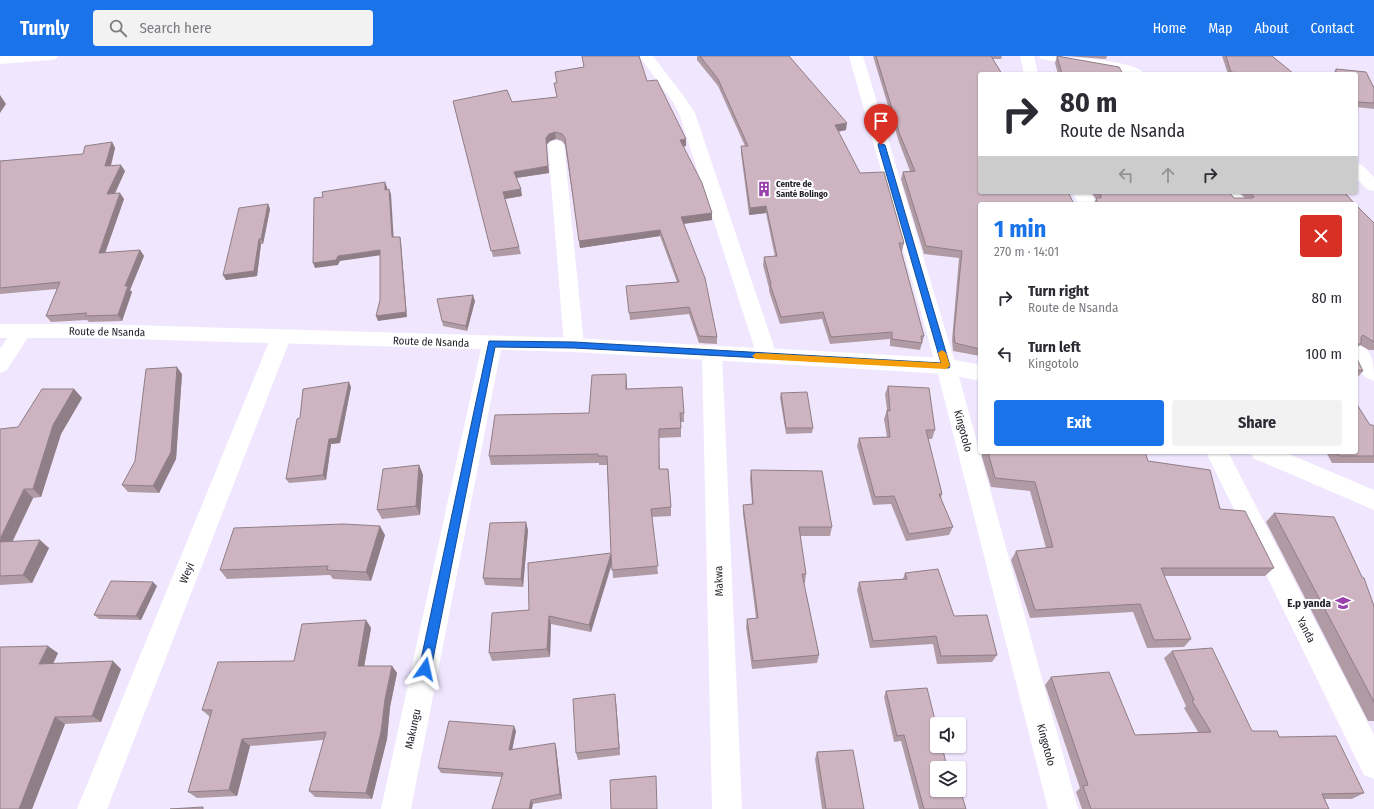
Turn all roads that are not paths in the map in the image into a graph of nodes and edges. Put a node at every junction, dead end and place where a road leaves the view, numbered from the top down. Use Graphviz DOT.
graph roads {
  1 [pos="51,56"];
  2 [pos="646,56"];
  3 [pos="856,56"];
  4 [pos="1026,56"];
  5 [pos="1046,56"];
  6 [pos="6,59"];
  7 [pos="1030,72"];
  8 [pos="1133,72"];
  9 [pos="0,75"];
  10 [pos="556,145"];
  11 [pos="1358,171"];
  12 [pos="1374,186"];
  13 [pos="1231,194"];
  14 [pos="1237,202"];
  15 [pos="0,331"];
  16 [pos="22,331"];
  17 [pos="281,337"];
  18 [pos="492,344"];
  19 [pos="574,345"];
  20 [pos="1358,353"];
  21 [pos="712,354"];
  22 [pos="767,356"];
  23 [pos="0,365"];
  24 [pos="946,366"];
  25 [pos="978,373"];
  26 [pos="1374,373"];
  27 [pos="1218,454"];
  28 [pos="1266,454"];
  29 [pos="1374,500"];
  30 [pos="1374,765"];
  31 [pos="92,809"];
  32 [pos="396,809"];
  33 [pos="727,809"];
  34 [pos="1063,809"];
  1 -- 6 [label="street"];
  2 -- 22 [label="street"];
  3 -- 24 [label="street, Kingotolo"];
  4 -- 7 [label="street"];
  5 -- 8 [label="street"];
  6 -- 9 [label="street"];
  10 -- 19 [label="street"];
  11 -- 12 [label="street"];
  13 -- 14 [label="street"];
  15 -- 16 [label="street, Route de Nsanda"];
  16 -- 17 [label="street, Route de Nsanda"];
  16 -- 23 [label="street"];
  17 -- 18 [label="street, Route de Nsanda"];
  17 -- 31 [label="street, Weyi"];
  18 -- 19 [label="street, Route de Nsanda"];
  18 -- 32 [label="street, Makungu"];
  19 -- 21 [label="street, Route de Nsanda"];
  20 -- 26 [label="street"];
  21 -- 22 [label="street, Route de Nsanda"];
  21 -- 33 [label="street, Makwa"];
  22 -- 24 [label="street, Route de Nsanda"];
  24 -- 25 [label="street, Route de Nsanda"];
  24 -- 34 [label="street, Kingotolo"];
  27 -- 30 [label="street, Yanda"];
  28 -- 29 [label="street"];
}
